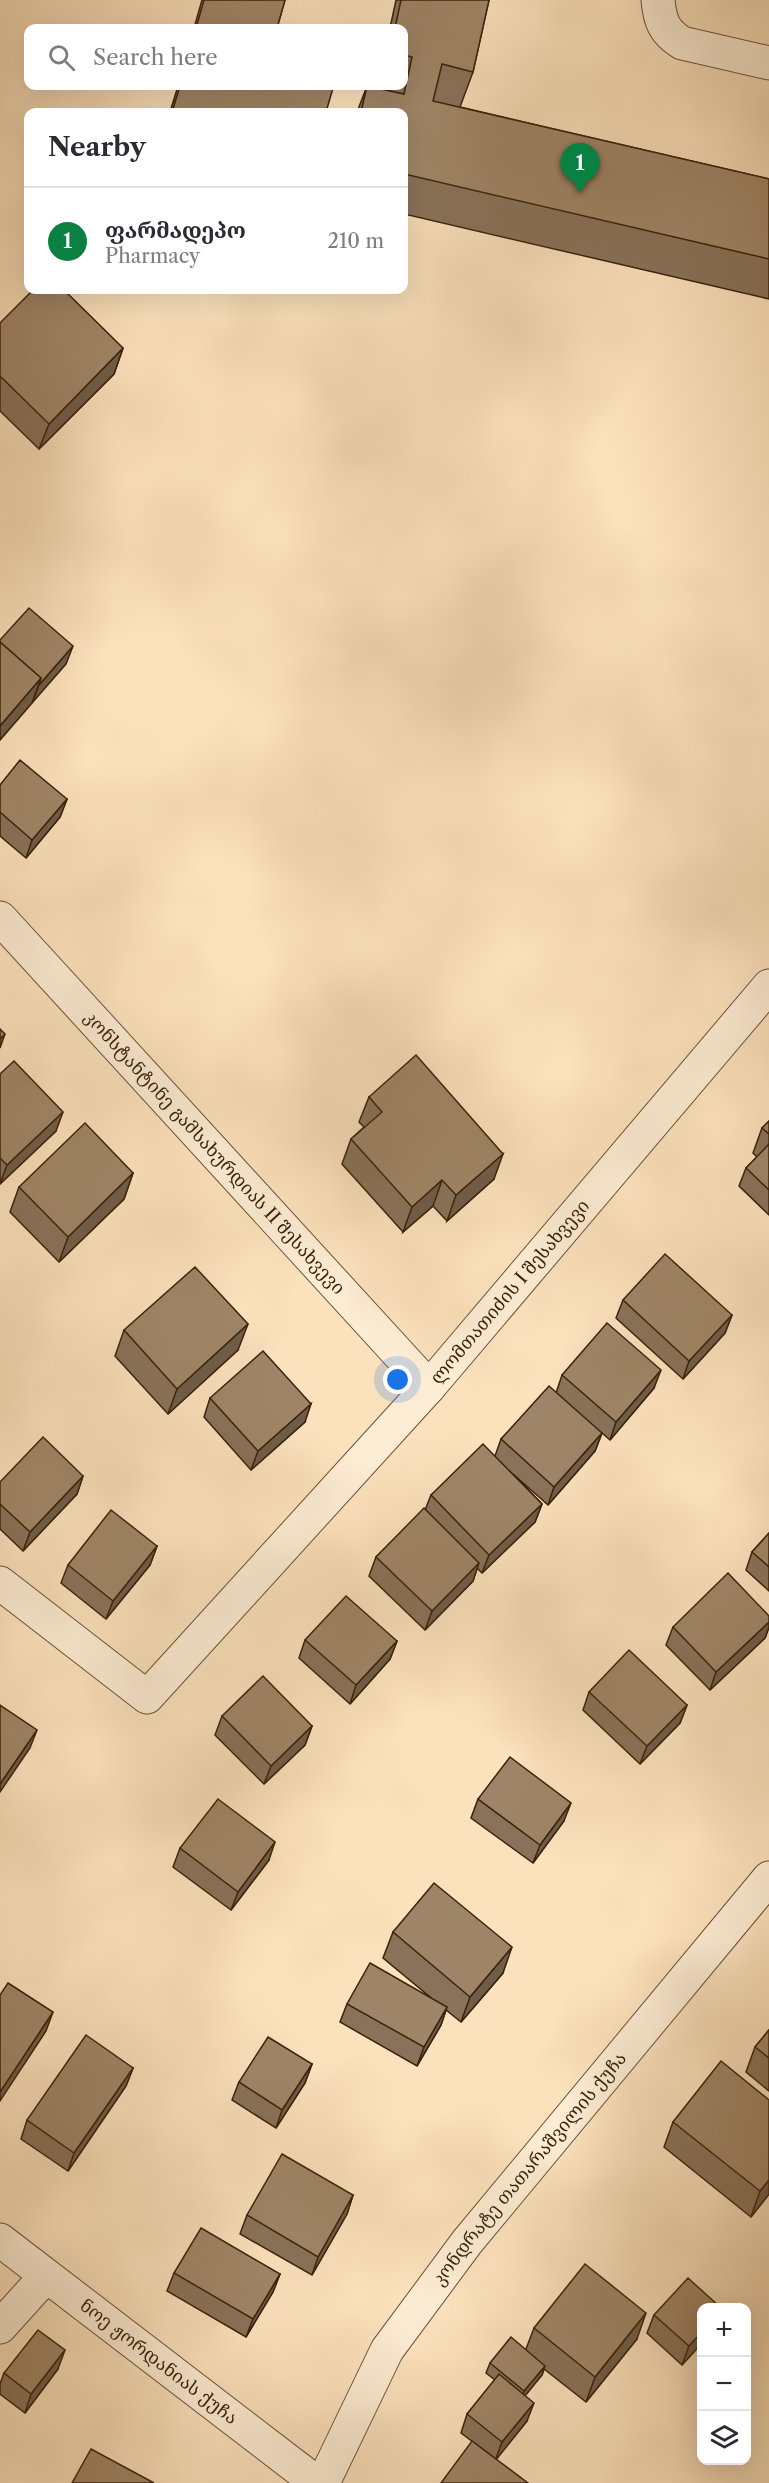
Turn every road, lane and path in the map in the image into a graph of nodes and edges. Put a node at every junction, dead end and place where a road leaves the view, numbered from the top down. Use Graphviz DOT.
graph roads {
  1 [pos="658,0"];
  2 [pos="769,63"];
  3 [pos="0,918"];
  4 [pos="769,986"];
  5 [pos="429,1387"];
  6 [pos="0,1583"];
  7 [pos="769,1878"];
  8 [pos="0,2240"];
  9 [pos="46,2276"];
  10 [pos="0,2327"];
  11 [pos="317,2483"];
  12 [pos="323,2483"];
  1 -- 2 [label="street"];
  3 -- 5 [label="street, კონსტანტინე გამსახურდიას II შესახვევი"];
  4 -- 5 [label="street, ლომთათიძის I შესახვევი"];
  5 -- 6 [label="street, ლომთათიძის I შესახვევი"];
  7 -- 12 [label="street, კონდრატე თათარაშვილის ქუჩა"];
  8 -- 9 [label="street, ნოე ჟორდანიას ქუჩა"];
  9 -- 10 [label="street"];
  9 -- 11 [label="street, ნოე ჟორდანიას ქუჩა"];
}
